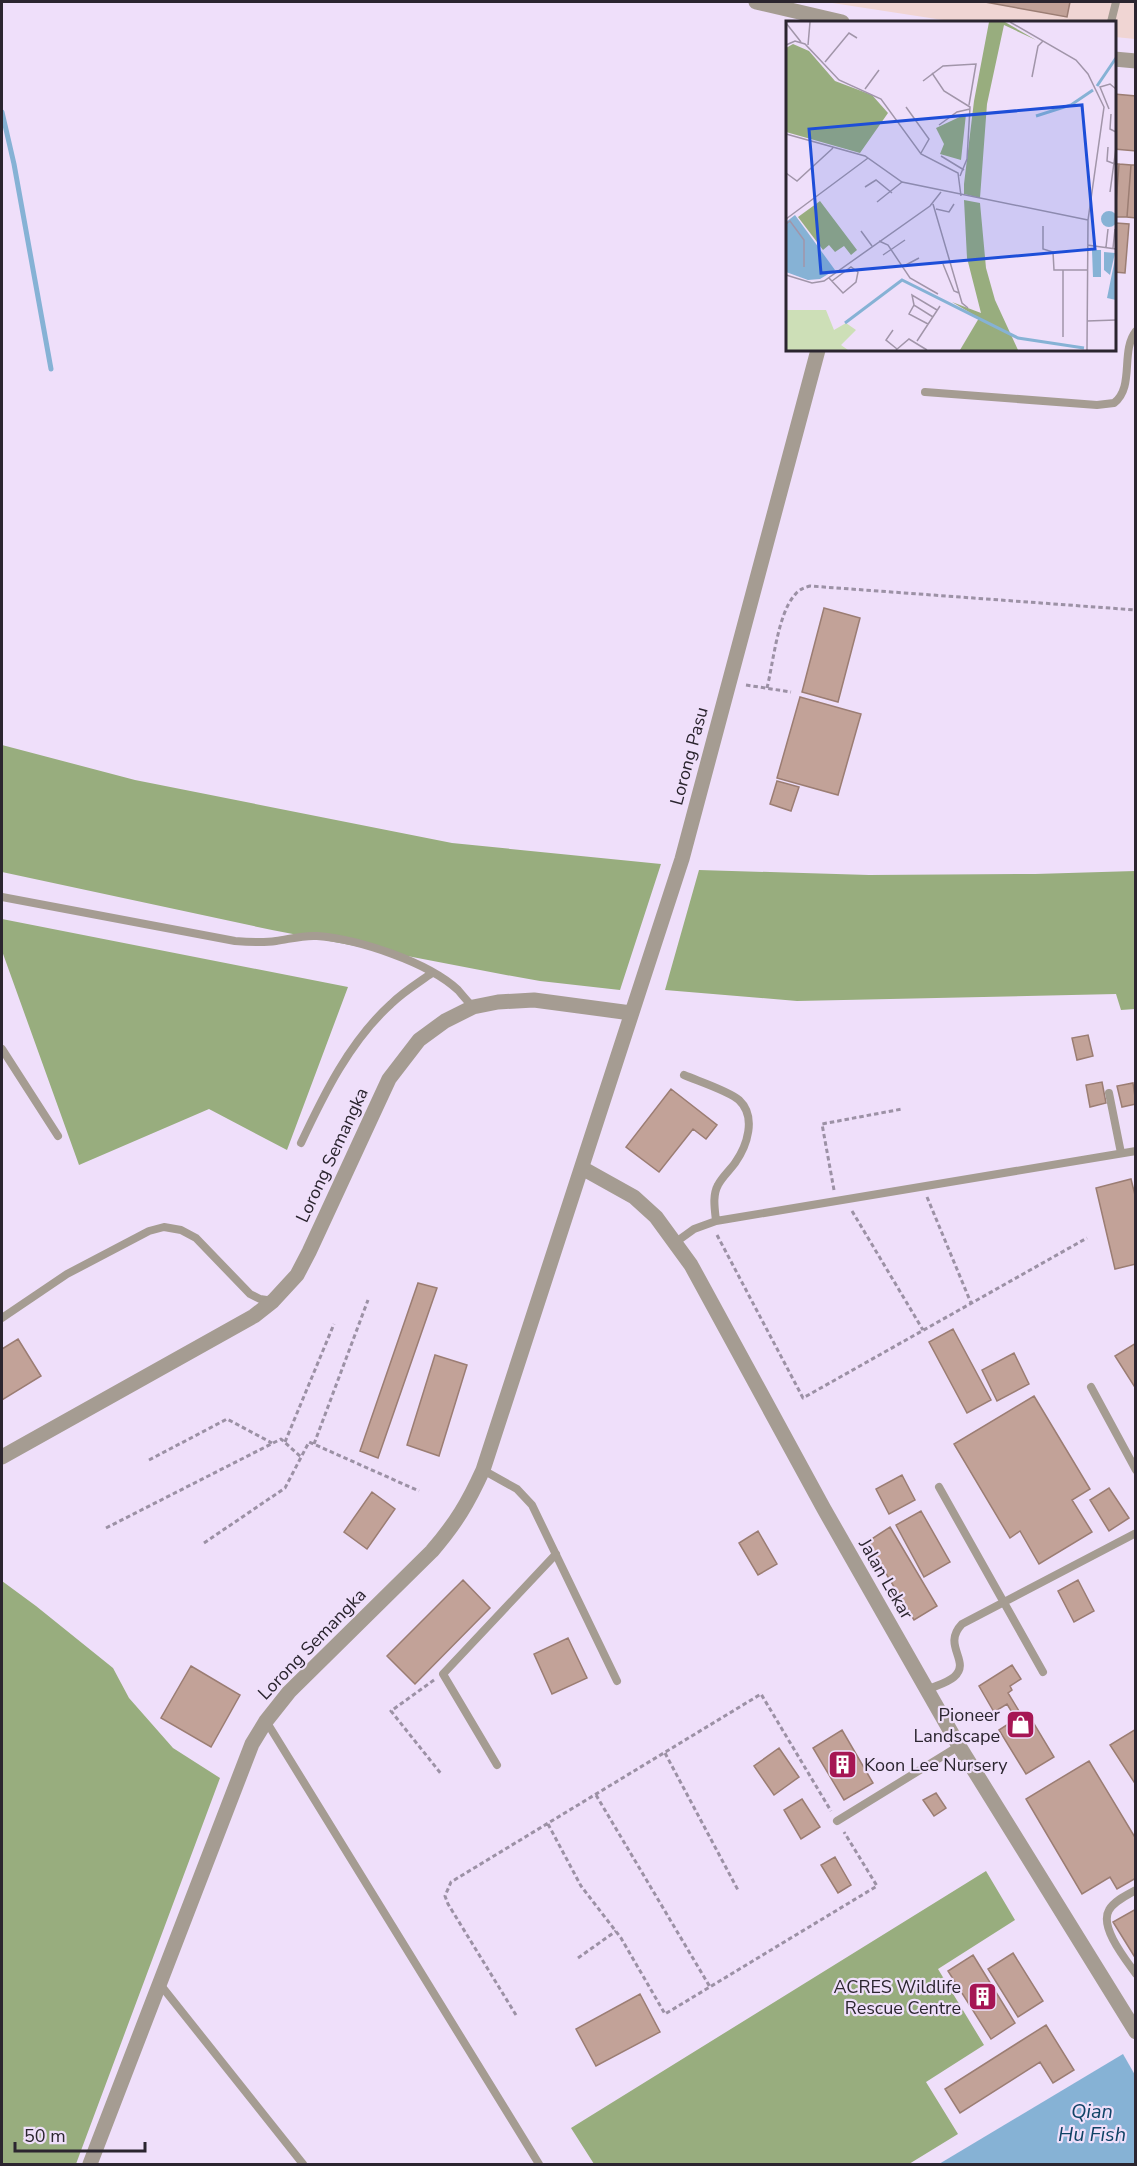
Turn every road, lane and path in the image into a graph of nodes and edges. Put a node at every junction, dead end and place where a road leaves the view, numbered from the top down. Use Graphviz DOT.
graph roads {
  1 [pos="756,2"];
  2 [pos="1116,2"];
  3 [pos="838,21"];
  4 [pos="1111,21"];
  5 [pos="1116,59"];
  6 [pos="1136,61"];
  7 [pos="1136,332"];
  8 [pos="818,351"];
  9 [pos="925,392"];
  10 [pos="1136,609"];
  11 [pos="729,683"];
  12 [pos="767,688"];
  13 [pos="791,692"];
  14 [pos="2,897"];
  15 [pos="432,973"];
  16 [pos="473,1007"];
  17 [pos="632,1013"];
  18 [pos="2,1049"];
  19 [pos="684,1075"];
  20 [pos="1109,1093"];
  21 [pos="902,1108"];
  22 [pos="58,1136"];
  23 [pos="301,1143"];
  24 [pos="1136,1151"];
  25 [pos="1121,1153"];
  26 [pos="582,1168"];
  27 [pos="923,1185"];
  28 [pos="840,1200"];
  29 [pos="716,1221"];
  30 [pos="1087,1238"];
  31 [pos="676,1242"];
  32 [pos="369,1300"];
  33 [pos="273,1301"];
  34 [pos="971,1303"];
  35 [pos="2,1318"];
  36 [pos="334,1324"];
  37 [pos="923,1330"];
  38 [pos="1092,1388"];
  39 [pos="285,1442"];
  40 [pos="272,1443"];
  41 [pos="314,1444"];
  42 [pos="2,1457"];
  43 [pos="301,1457"];
  44 [pos="149,1460"];
  45 [pos="483,1470"];
  46 [pos="1136,1470"];
  47 [pos="939,1487"];
  48 [pos="419,1491"];
  49 [pos="106,1528"];
  50 [pos="1136,1533"];
  51 [pos="204,1543"];
  52 [pos="556,1554"];
  53 [pos="1004,1602"];
  54 [pos="1043,1672"];
  55 [pos="443,1674"];
  56 [pos="617,1681"];
  57 [pos="927,1690"];
  58 [pos="266,1721"];
  59 [pos="959,1746"];
  60 [pos="665,1753"];
  61 [pos="497,1766"];
  62 [pos="442,1775"];
  63 [pos="596,1794"];
  64 [pos="837,1821"];
  65 [pos="548,1824"];
  66 [pos="1136,1890"];
  67 [pos="739,1892"];
  68 [pos="616,1931"];
  69 [pos="578,1958"];
  70 [pos="1136,1974"];
  71 [pos="159,1983"];
  72 [pos="710,1987"];
  73 [pos="516,2015"];
  74 [pos="1136,2032"];
  75 [pos="90,2164"];
  76 [pos="303,2164"];
  77 [pos="539,2164"];
  1 -- 3 [label="street"];
  2 -- 4 [label="lane"];
  5 -- 6 [label="street"];
  7 -- 9 [label="lane"];
  8 -- 11 [label="street, Lorong Pasu"];
  10 -- 12 [label="path"];
  11 -- 12 [label="path"];
  11 -- 17 [label="street, Lorong Pasu"];
  12 -- 13 [label="path"];
  14 -- 15 [label="lane"];
  15 -- 16 [label="lane"];
  15 -- 23 [label="lane"];
  16 -- 17 [label="street, Lorong Semangka"];
  16 -- 33 [label="street, Lorong Semangka"];
  17 -- 26 [label="street, Lorong Pasu"];
  18 -- 22 [label="lane"];
  19 -- 29 [label="lane"];
  20 -- 25 [label="lane"];
  21 -- 28 [label="path"];
  24 -- 25 [label="lane"];
  25 -- 27 [label="lane"];
  26 -- 31 [label="street, Jalan Lekar"];
  26 -- 45 [label="street, Lorong Semangka"];
  27 -- 28 [label="lane"];
  27 -- 34 [label="path"];
  28 -- 29 [label="lane"];
  28 -- 37 [label="path"];
  29 -- 31 [label="lane"];
  29 -- 37 [label="path"];
  30 -- 34 [label="path"];
  31 -- 57 [label="street, Jalan Lekar"];
  32 -- 41 [label="path"];
  33 -- 35 [label="lane"];
  33 -- 42 [label="street, Lorong Semangka"];
  34 -- 37 [label="path"];
  36 -- 39 [label="path"];
  38 -- 46 [label="lane"];
  39 -- 40 [label="path"];
  39 -- 43 [label="path"];
  40 -- 44 [label="path"];
  40 -- 49 [label="path"];
  41 -- 43 [label="path"];
  41 -- 48 [label="path"];
  43 -- 51 [label="path"];
  45 -- 52 [label="lane"];
  45 -- 58 [label="street, Lorong Semangka"];
  47 -- 53 [label="lane"];
  50 -- 53 [label="lane"];
  52 -- 55 [label="lane"];
  52 -- 56 [label="lane"];
  53 -- 54 [label="lane"];
  53 -- 57 [label="lane"];
  55 -- 61 [label="lane"];
  55 -- 62 [label="path"];
  57 -- 59 [label="street, Jalan Lekar"];
  58 -- 71 [label="street, Lorong Semangka"];
  58 -- 77 [label="lane"];
  59 -- 64 [label="lane"];
  59 -- 74 [label="street, Jalan Lekar"];
  60 -- 63 [label="path"];
  60 -- 64 [label="path"];
  60 -- 67 [label="path"];
  63 -- 65 [label="path"];
  63 -- 72 [label="path"];
  64 -- 72 [label="path"];
  65 -- 68 [label="path"];
  65 -- 73 [label="path"];
  66 -- 70 [label="lane"];
  68 -- 69 [label="path"];
  68 -- 72 [label="path"];
  71 -- 75 [label="street, Lorong Semangka"];
  71 -- 76 [label="lane"];
}
